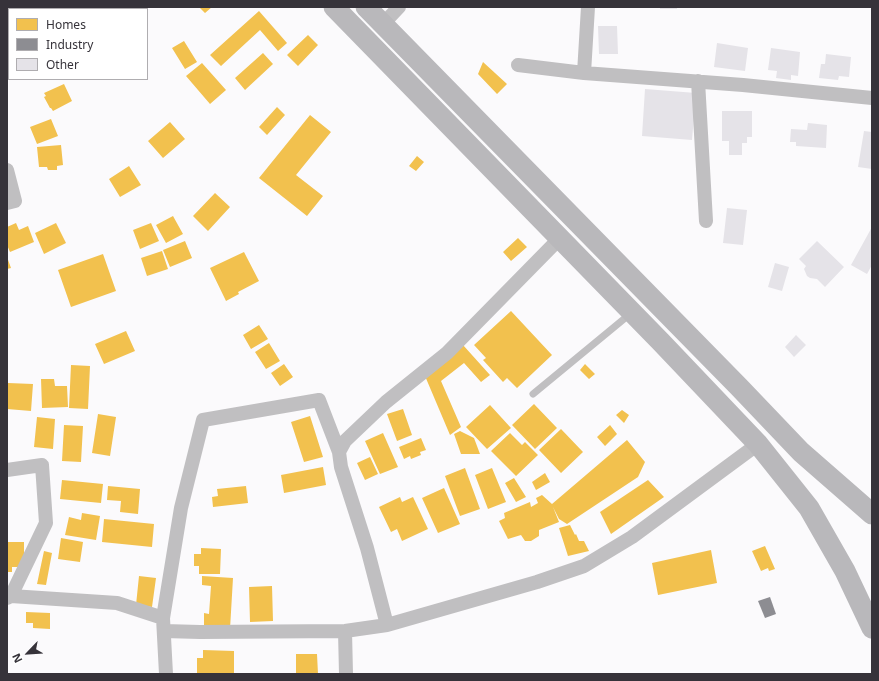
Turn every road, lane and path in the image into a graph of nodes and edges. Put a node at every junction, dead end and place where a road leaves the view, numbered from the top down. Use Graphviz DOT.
graph roads {
  1 [pos="334,7"];
  2 [pos="366,7"];
  3 [pos="400,7"];
  4 [pos="588,7"];
  5 [pos="383,24"];
  6 [pos="518,65"];
  7 [pos="584,73"];
  8 [pos="698,81"];
  9 [pos="872,98"];
  10 [pos="7,170"];
  11 [pos="7,203"];
  12 [pos="706,221"];
  13 [pos="559,238"];
  14 [pos="632,312"];
  15 [pos="533,394"];
  16 [pos="758,444"];
  17 [pos="339,452"];
  18 [pos="7,470"];
  19 [pos="872,514"];
  20 [pos="9,597"];
  21 [pos="163,624"];
  22 [pos="387,625"];
  23 [pos="872,628"];
  24 [pos="345,631"];
  25 [pos="166,674"];
  26 [pos="346,674"];
  1 -- 13 [label="main road"];
  2 -- 5 [label="main road"];
  3 -- 5 [label="street"];
  4 -- 7 [label="street"];
  5 -- 19 [label="main road"];
  6 -- 7 [label="street"];
  7 -- 8 [label="street"];
  8 -- 9 [label="street"];
  8 -- 12 [label="street"];
  10 -- 11 [label="street"];
  13 -- 14 [label="main road"];
  13 -- 17 [label="street"];
  14 -- 15 [label="lane"];
  14 -- 16 [label="main road"];
  16 -- 22 [label="street"];
  16 -- 23 [label="main road"];
  17 -- 21 [label="street"];
  17 -- 22 [label="street"];
  18 -- 20 [label="street"];
  20 -- 21 [label="street"];
  21 -- 24 [label="street"];
  21 -- 25 [label="street"];
  22 -- 24 [label="street"];
  24 -- 26 [label="street"];
}
